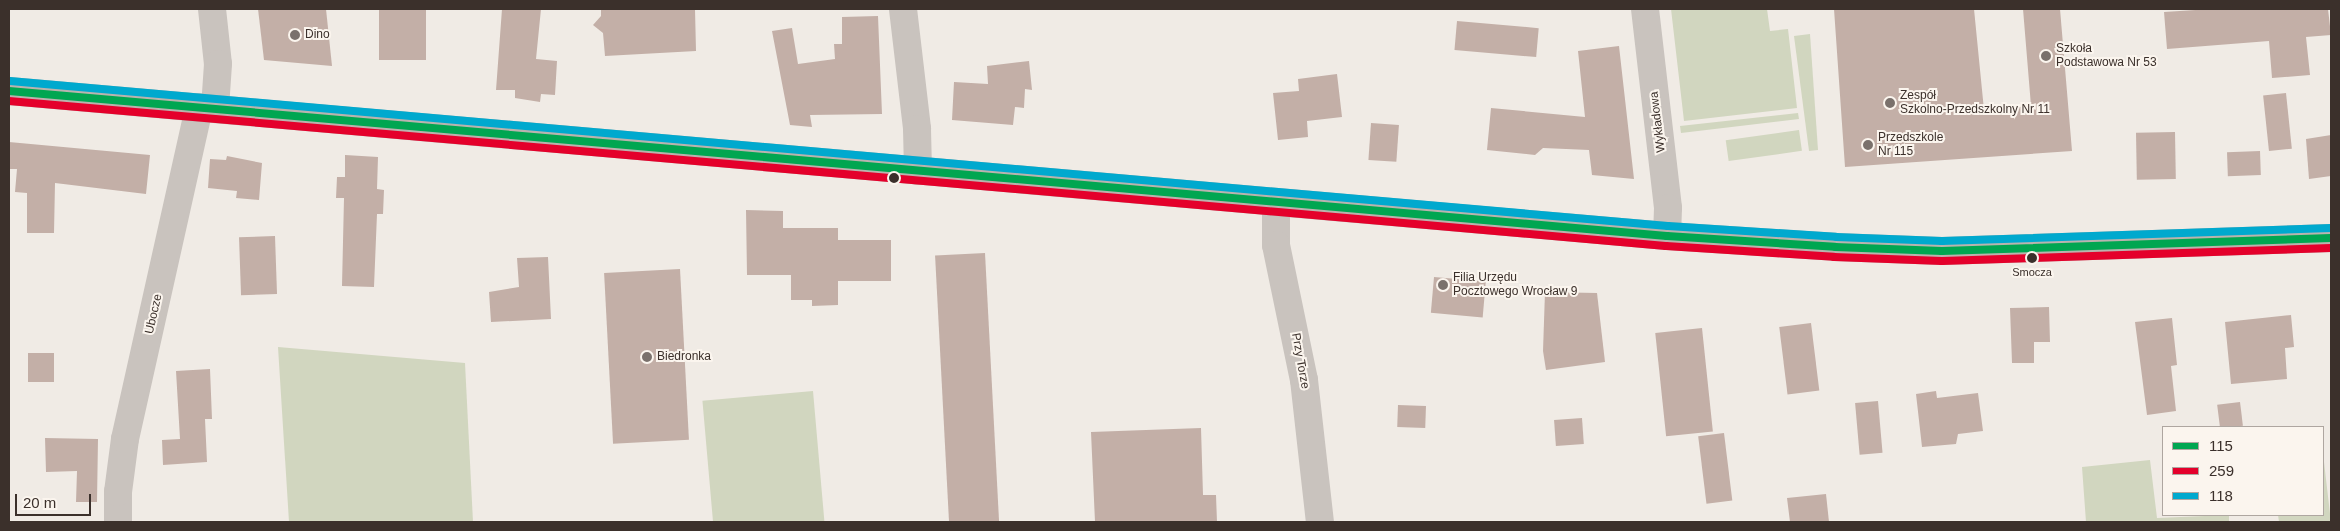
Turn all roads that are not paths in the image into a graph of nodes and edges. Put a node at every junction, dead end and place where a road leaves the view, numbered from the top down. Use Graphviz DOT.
graph roads {
  1 [pos="212,9"];
  2 [pos="903,9"];
  3 [pos="1645,9"];
  4 [pos="9,91"];
  5 [pos="207,108"];
  6 [pos="918,170"];
  7 [pos="1276,202"];
  8 [pos="1667,236"];
  9 [pos="2331,238"];
  10 [pos="118,522"];
  11 [pos="1320,522"];
  1 -- 5 [label="street, Ubocze"];
  2 -- 6 [label="street"];
  3 -- 8 [label="street, Wykładowa"];
  4 -- 5 [label="main road"];
  5 -- 6 [label="main road"];
  5 -- 10 [label="street, Ubocze"];
  6 -- 7 [label="main road"];
  7 -- 8 [label="main road"];
  7 -- 11 [label="street, Przy Torze"];
  8 -- 9 [label="main road"];
}
